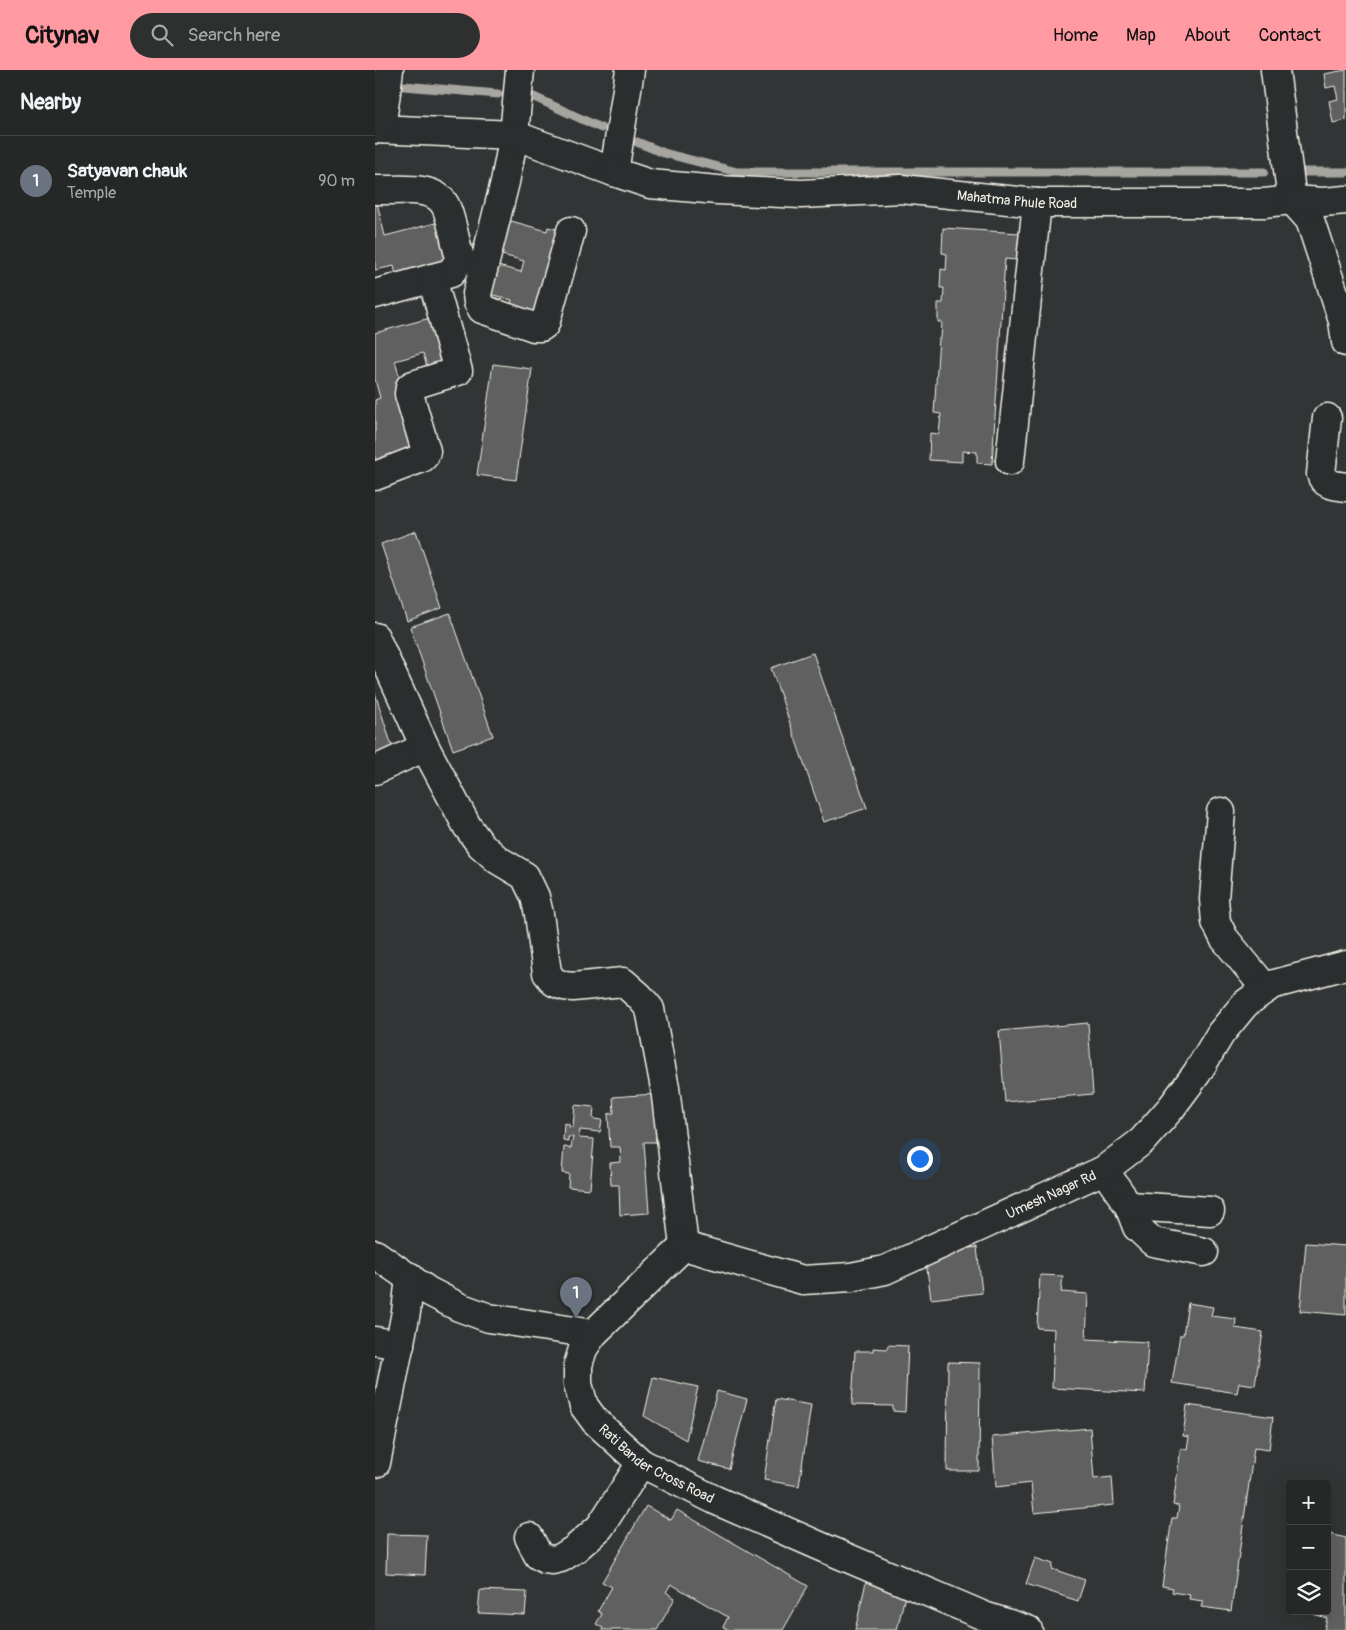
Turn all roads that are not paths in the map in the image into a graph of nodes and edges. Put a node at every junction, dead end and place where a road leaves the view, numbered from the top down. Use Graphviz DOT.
graph roads {
  1 [pos="389,70"];
  2 [pos="513,70"];
  3 [pos="630,70"];
  4 [pos="1275,70"];
  5 [pos="378,129"];
  6 [pos="514,135"];
  7 [pos="614,172"];
  8 [pos="375,190"];
  9 [pos="1292,200"];
  10 [pos="1346,200"];
  11 [pos="1037,203"];
  12 [pos="571,231"];
  13 [pos="432,278"];
  14 [pos="375,294"];
  15 [pos="1346,342"];
  16 [pos="1327,418"];
  17 [pos="1010,461"];
  18 [pos="375,476"];
  19 [pos="1346,487"];
  20 [pos="375,637"];
  21 [pos="425,747"];
  22 [pos="375,770"];
  23 [pos="1221,812"];
  24 [pos="1346,965"];
  25 [pos="1266,989"];
  26 [pos="1104,1170"];
  27 [pos="1129,1206"];
  28 [pos="1209,1211"];
  29 [pos="684,1246"];
  30 [pos="1204,1252"];
  31 [pos="375,1254"];
  32 [pos="410,1277"];
  33 [pos="593,1334"];
  34 [pos="387,1343"];
  35 [pos="376,1463"];
  36 [pos="641,1463"];
  37 [pos="529,1537"];
  38 [pos="1028,1630"];
  1 -- 5 [label="street"];
  2 -- 6 [label="street"];
  3 -- 7 [label="street"];
  4 -- 9 [label="street"];
  5 -- 6 [label="street, Mahatma Phule Road"];
  6 -- 7 [label="street, Mahatma Phule Road"];
  6 -- 12 [label="street"];
  7 -- 11 [label="street, Mahatma Phule Road"];
  8 -- 13 [label="street"];
  9 -- 10 [label="street, Mahatma Phule Road"];
  9 -- 11 [label="street, Mahatma Phule Road"];
  9 -- 15 [label="street"];
  11 -- 17 [label="street"];
  13 -- 14 [label="street"];
  13 -- 18 [label="street"];
  16 -- 19 [label="street"];
  20 -- 21 [label="street"];
  21 -- 22 [label="street"];
  21 -- 29 [label="street"];
  23 -- 25 [label="street"];
  24 -- 25 [label="street, Umesh Nagar Rd"];
  25 -- 26 [label="street, Umesh Nagar Rd"];
  26 -- 27 [label="street"];
  26 -- 29 [label="street, Umesh Nagar Rd"];
  27 -- 28 [label="street"];
  27 -- 30 [label="street"];
  29 -- 33 [label="street, Rati Bander Cross Road"];
  31 -- 32 [label="street"];
  32 -- 33 [label="street"];
  32 -- 34 [label="street"];
  33 -- 36 [label="street, Rati Bander Cross Road"];
  34 -- 35 [label="street"];
  36 -- 37 [label="street"];
  36 -- 38 [label="street, Rati Bander Cross Road"];
}
